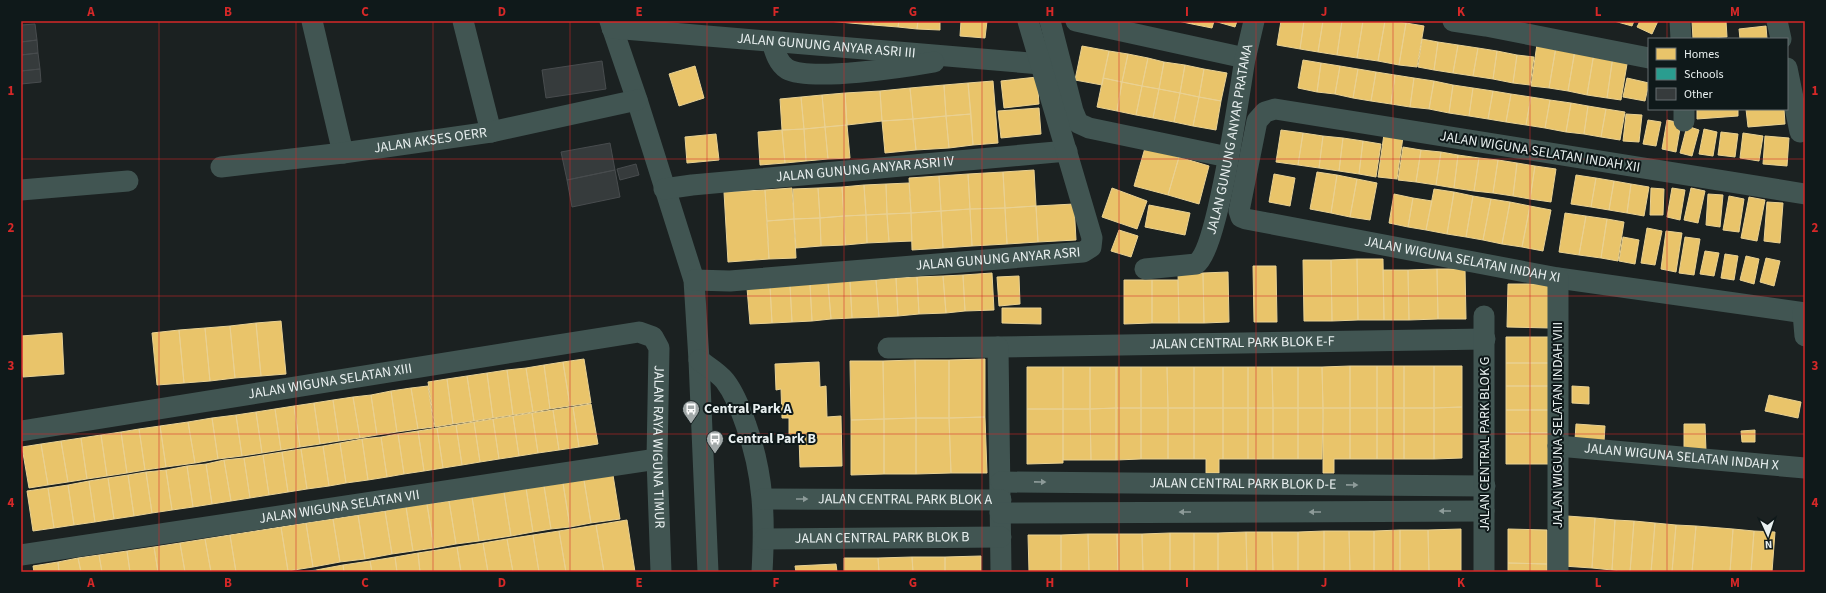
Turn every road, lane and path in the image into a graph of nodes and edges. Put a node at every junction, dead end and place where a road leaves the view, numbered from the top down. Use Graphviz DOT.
graph roads {
  1 [pos="312,21"];
  2 [pos="463,21"];
  3 [pos="1028,21"];
  4 [pos="1050,21"];
  5 [pos="1076,21"];
  6 [pos="1254,21"];
  7 [pos="1453,21"];
  8 [pos="1680,21"];
  9 [pos="1778,21"];
  10 [pos="1479,23"];
  11 [pos="611,24"];
  12 [pos="1681,38"];
  13 [pos="1781,38"];
  14 [pos="772,42"];
  15 [pos="967,57"];
  16 [pos="1245,58"];
  17 [pos="1648,58"];
  18 [pos="1041,64"];
  19 [pos="1788,73"];
  20 [pos="637,100"];
  21 [pos="1275,109"];
  22 [pos="492,132"];
  23 [pos="1800,132"];
  24 [pos="1067,151"];
  25 [pos="343,153"];
  26 [pos="1228,157"];
  27 [pos="222,167"];
  28 [pos="128,181"];
  29 [pos="664,189"];
  30 [pos="21,190"];
  31 [pos="1805,194"];
  32 [pos="1145,269"];
  33 [pos="1558,278"];
  34 [pos="694,280"];
  35 [pos="1804,313"];
  36 [pos="1484,316"];
  37 [pos="639,332"];
  38 [pos="1805,336"];
  39 [pos="1485,339"];
  40 [pos="998,347"];
  41 [pos="888,348"];
  42 [pos="699,360"];
  43 [pos="21,431"];
  44 [pos="1558,446"];
  45 [pos="657,459"];
  46 [pos="1805,468"];
  47 [pos="1485,486"];
  48 [pos="1001,498"];
  49 [pos="763,499"];
  50 [pos="1484,511"];
  51 [pos="1001,537"];
  52 [pos="764,539"];
  53 [pos="21,554"];
  54 [pos="661,572"];
  55 [pos="708,572"];
  56 [pos="762,572"];
  57 [pos="1001,572"];
  58 [pos="1484,572"];
  59 [pos="1558,572"];
  1 -- 25 [label="street"];
  2 -- 22 [label="street"];
  3 -- 18 [label="street, JALAN GUNUNG ANYAR ASRI"];
  4 -- 26 [label="street"];
  5 -- 16 [label="street"];
  6 -- 16 [label="street, JALAN GUNUNG ANYAR PRATAMA"];
  7 -- 10 [label="street"];
  8 -- 12 [label="street"];
  9 -- 13 [label="street"];
  10 -- 17 [label="street"];
  11 -- 14 [label="street, JALAN GUNUNG ANYAR ASRI III"];
  11 -- 20 [label="street"];
  14 -- 15 [label="street, JALAN GUNUNG ANYAR ASRI III"];
  14 -- 15 [label="street"];
  15 -- 18 [label="street, JALAN GUNUNG ANYAR ASRI III"];
  16 -- 26 [label="street, JALAN GUNUNG ANYAR PRATAMA"];
  18 -- 24 [label="street, JALAN GUNUNG ANYAR ASRI"];
  19 -- 23 [label="street"];
  20 -- 22 [label="street, JALAN AKSES OERR"];
  20 -- 29 [label="street"];
  21 -- 31 [label="street, JALAN WIGUNA SELATAN INDAH XII"];
  21 -- 33 [label="street, JALAN WIGUNA SELATAN INDAH XI"];
  22 -- 25 [label="street, JALAN AKSES OERR"];
  24 -- 29 [label="street, JALAN GUNUNG ANYAR ASRI IV"];
  24 -- 34 [label="street, JALAN GUNUNG ANYAR ASRI"];
  25 -- 27 [label="street, JALAN AKSES OERR"];
  26 -- 32 [label="street, JALAN GUNUNG ANYAR PRATAMA"];
  28 -- 30 [label="street"];
  29 -- 34 [label="street"];
  33 -- 35 [label="street, JALAN WIGUNA SELATAN INDAH XI"];
  33 -- 44 [label="street, JALAN WIGUNA SELATAN INDAH VIII"];
  34 -- 42 [label="street"];
  35 -- 38 [label="street"];
  36 -- 39 [label="street, JALAN CENTRAL PARK BLOK G"];
  37 -- 43 [label="street, JALAN WIGUNA SELATAN XIII"];
  37 -- 45 [label="street, JALAN RAYA WIGUNA TIMUR"];
  39 -- 40 [label="street, JALAN CENTRAL PARK BLOK E-F"];
  39 -- 47 [label="street, JALAN CENTRAL PARK BLOK G"];
  40 -- 41 [label="street"];
  40 -- 48 [label="street, JALAN CENTRAL PARK BLOK A"];
  42 -- 49 [label="street"];
  42 -- 55 [label="street"];
  44 -- 46 [label="street, JALAN WIGUNA SELATAN INDAH X"];
  44 -- 59 [label="street, JALAN WIGUNA SELATAN INDAH VIII"];
  45 -- 53 [label="street, JALAN WIGUNA SELATAN VII"];
  45 -- 54 [label="street, JALAN RAYA WIGUNA TIMUR"];
  48 -- 47 [label="street, JALAN CENTRAL PARK BLOK D-E, one-way"];
  47 -- 50 [label="street, JALAN CENTRAL PARK BLOK G"];
  49 -- 48 [label="street, JALAN CENTRAL PARK BLOK A, one-way"];
  50 -- 48 [label="street, JALAN CENTRAL PARK BLOK D-E, one-way"];
  48 -- 51 [label="street"];
  49 -- 52 [label="street"];
  50 -- 58 [label="street, JALAN CENTRAL PARK BLOK G"];
  51 -- 52 [label="street, JALAN CENTRAL PARK BLOK B"];
  51 -- 57 [label="street"];
  52 -- 56 [label="street"];
}
